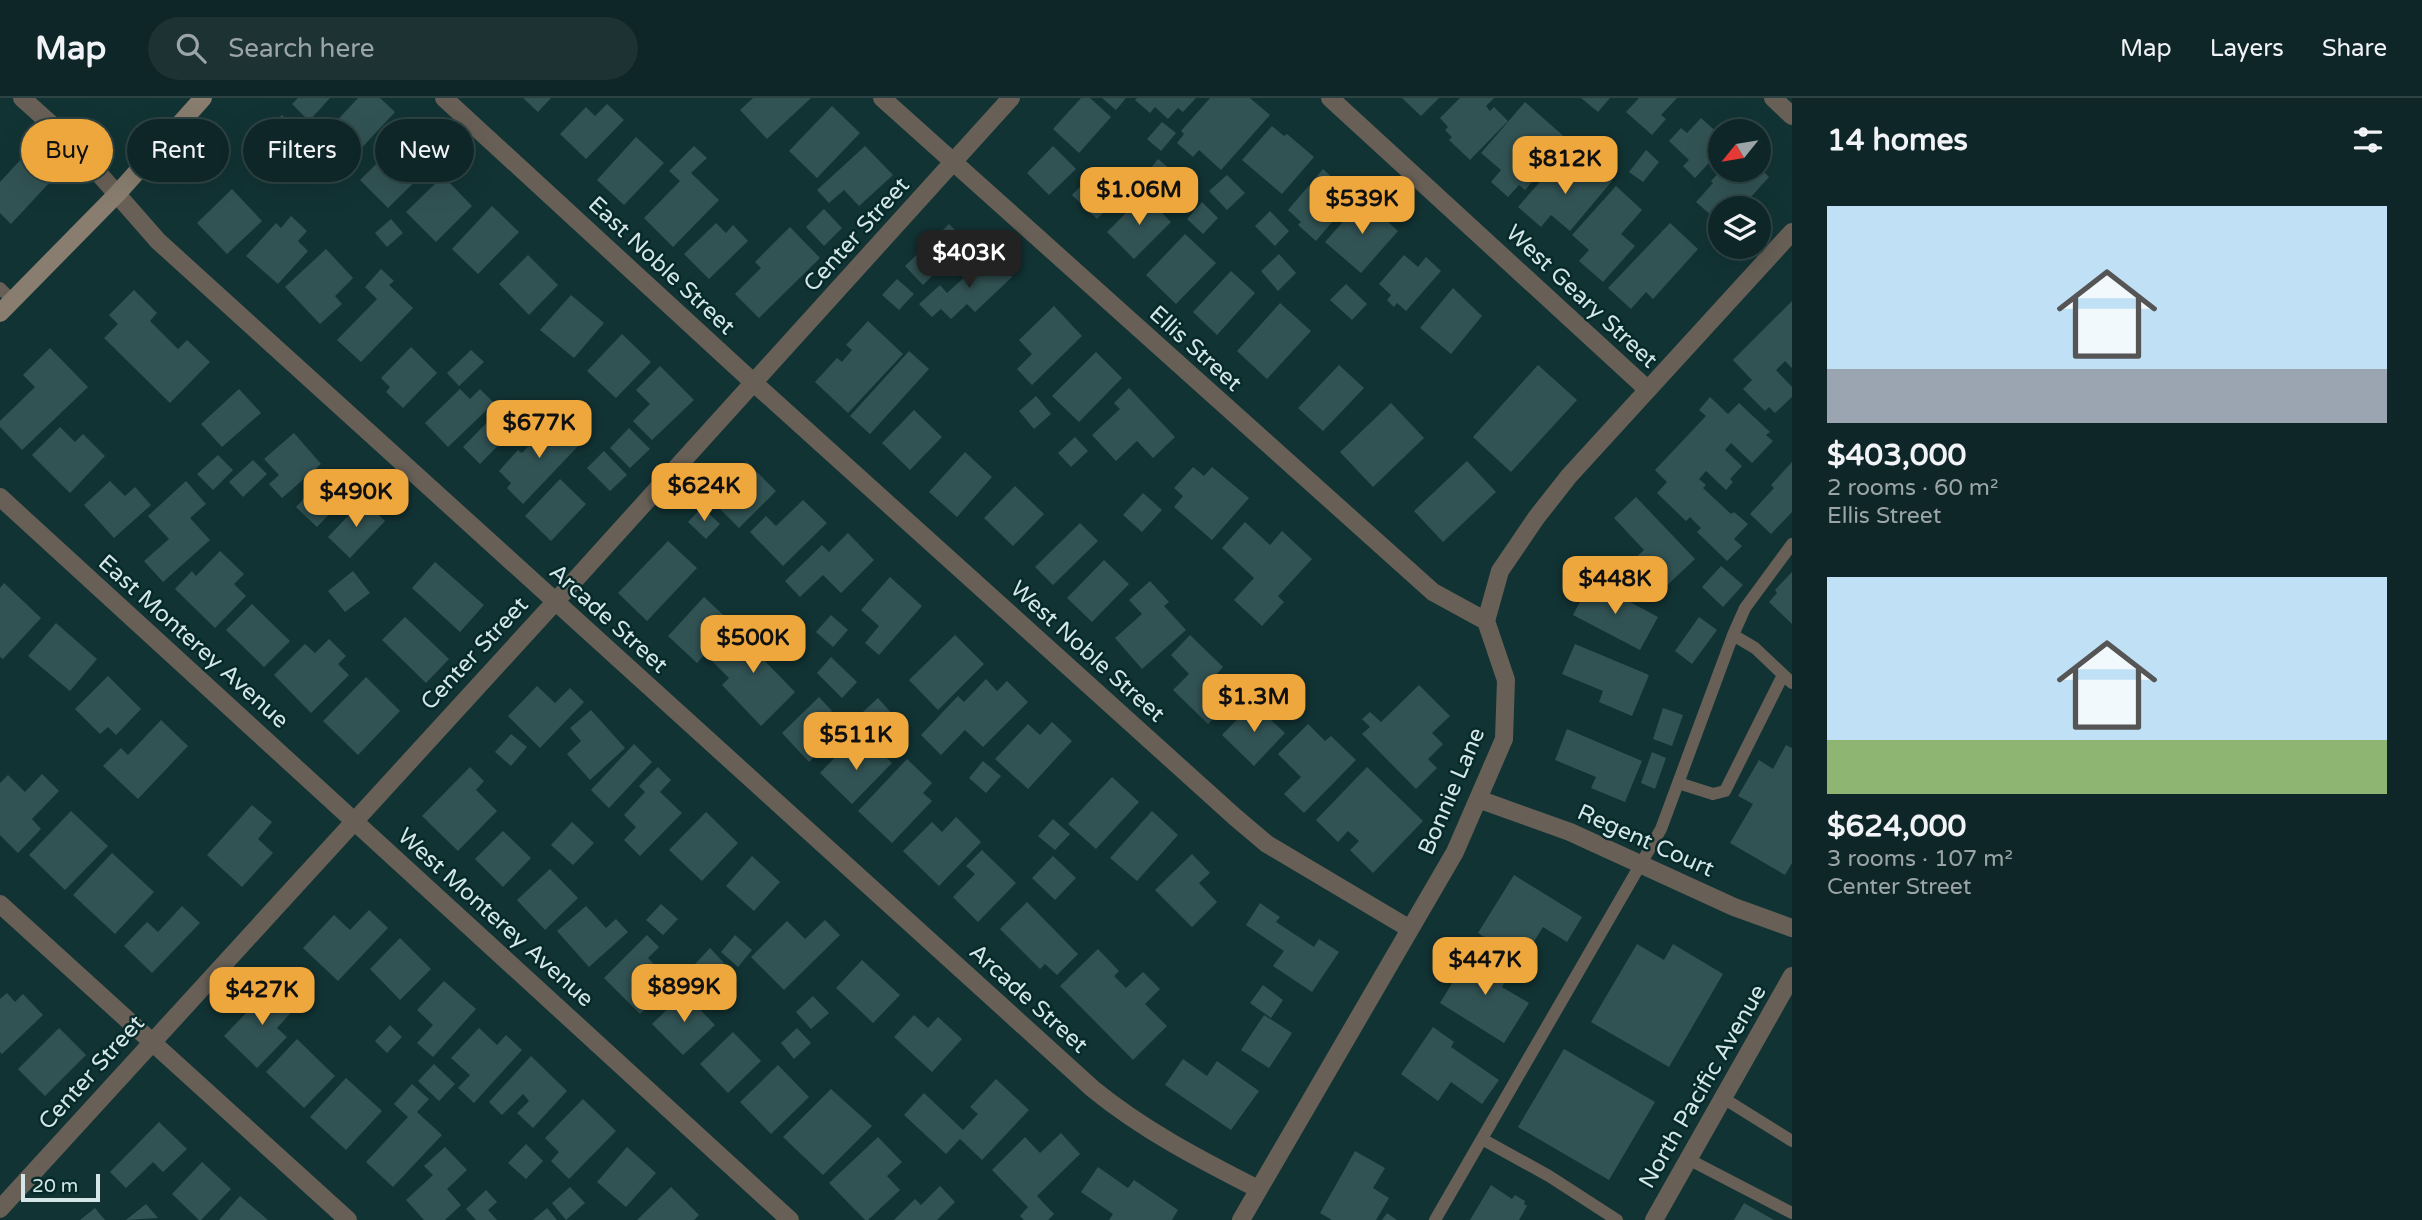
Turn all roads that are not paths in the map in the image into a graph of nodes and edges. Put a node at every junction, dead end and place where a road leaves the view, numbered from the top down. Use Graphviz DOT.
graph roads {
  1 [pos="22,98"];
  2 [pos="203,98"];
  3 [pos="444,98"];
  4 [pos="882,98"];
  5 [pos="1011,98"];
  6 [pos="1330,98"];
  7 [pos="1773,98"];
  8 [pos="1792,116"];
  9 [pos="953,163"];
  10 [pos="118,193"];
  11 [pos="1792,232"];
  12 [pos="4,300"];
  13 [pos="754,383"];
  14 [pos="1647,389"];
  15 [pos="0,498"];
  16 [pos="1792,544"];
  17 [pos="555,602"];
  18 [pos="1486,621"];
  19 [pos="1733,635"];
  20 [pos="1787,679"];
  21 [pos="1678,783"];
  22 [pos="1478,799"];
  23 [pos="354,821"];
  24 [pos="1641,864"];
  25 [pos="0,904"];
  26 [pos="1792,928"];
  27 [pos="1410,929"];
  28 [pos="1792,976"];
  29 [pos="152,1041"];
  30 [pos="1723,1098"];
  31 [pos="1482,1139"];
  32 [pos="1792,1141"];
  33 [pos="1688,1159"];
  34 [pos="1258,1189"];
  35 [pos="0,1209"];
  36 [pos="1792,1213"];
  37 [pos="348,1220"];
  38 [pos="790,1220"];
  39 [pos="1241,1220"];
  40 [pos="1435,1220"];
  41 [pos="1617,1220"];
  42 [pos="1654,1220"];
  1 -- 10 [label="street, Arcade Street"];
  2 -- 10 [label="main road"];
  3 -- 13 [label="street, East Noble Street"];
  4 -- 9 [label="street, Ellis Street"];
  5 -- 9 [label="street, Center Street"];
  6 -- 14 [label="street, West Geary Street"];
  7 -- 8 [label="street"];
  9 -- 13 [label="street, Center Street"];
  9 -- 18 [label="street, Ellis Street"];
  10 -- 12 [label="main road"];
  10 -- 17 [label="street, Arcade Street"];
  11 -- 14 [label="street"];
  13 -- 17 [label="street, Center Street"];
  13 -- 27 [label="street, West Noble Street"];
  14 -- 18 [label="street"];
  15 -- 23 [label="street, East Monterey Avenue"];
  16 -- 19 [label="lane"];
  17 -- 23 [label="street, Center Street"];
  17 -- 34 [label="street, Arcade Street"];
  18 -- 22 [label="street, Bonnie Lane"];
  19 -- 20 [label="lane"];
  19 -- 21 [label="lane"];
  20 -- 21 [label="lane"];
  21 -- 24 [label="lane"];
  22 -- 24 [label="street, Regent Court"];
  22 -- 27 [label="street, Bonnie Lane"];
  23 -- 29 [label="street, Center Street"];
  23 -- 38 [label="street, West Monterey Avenue"];
  24 -- 26 [label="street, Regent Court"];
  24 -- 31 [label="lane"];
  25 -- 29 [label="street"];
  27 -- 34 [label="street, Bonnie Lane"];
  28 -- 30 [label="street, North Pacific Avenue"];
  29 -- 35 [label="street, Center Street"];
  29 -- 37 [label="street"];
  30 -- 32 [label="lane"];
  30 -- 33 [label="street, North Pacific Avenue"];
  31 -- 40 [label="lane"];
  31 -- 41 [label="lane"];
  33 -- 36 [label="lane"];
  33 -- 42 [label="street, North Pacific Avenue"];
  34 -- 39 [label="street, Bonnie Lane"];
}
